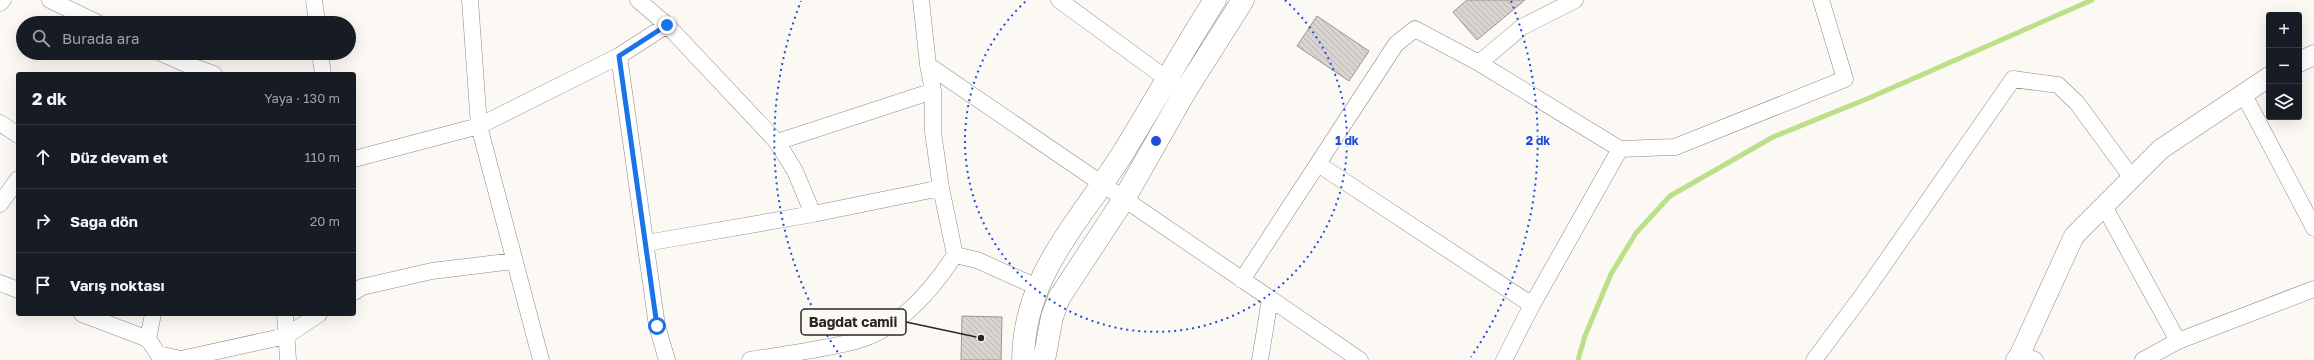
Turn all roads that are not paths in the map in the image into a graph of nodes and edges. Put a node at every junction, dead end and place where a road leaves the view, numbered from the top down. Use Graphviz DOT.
graph roads {
  1 [pos="3,0"];
  2 [pos="50,0"];
  3 [pos="314,0"];
  4 [pos="470,0"];
  5 [pos="638,0"];
  6 [pos="921,0"];
  7 [pos="1058,0"];
  8 [pos="1215,0"];
  9 [pos="1243,0"];
  10 [pos="1575,0"];
  11 [pos="1821,0"];
  12 [pos="0,2"];
  13 [pos="83,16"];
  14 [pos="316,16"];
  15 [pos="667,25"];
  16 [pos="2314,55"];
  17 [pos="619,56"];
  18 [pos="177,60"];
  19 [pos="321,60"];
  20 [pos="2302,61"];
  21 [pos="1479,63"];
  22 [pos="928,65"];
  23 [pos="208,72"];
  24 [pos="323,72"];
  25 [pos="1166,78"];
  26 [pos="2266,79"];
  27 [pos="933,91"];
  28 [pos="2243,93"];
  29 [pos="0,123"];
  30 [pos="479,126"];
  31 [pos="16,134"];
  32 [pos="777,142"];
  33 [pos="1620,149"];
  34 [pos="356,158"];
  35 [pos="1318,164"];
  36 [pos="2132,178"];
  37 [pos="16,182"];
  38 [pos="1103,184"];
  39 [pos="941,188"];
  40 [pos="1124,199"];
  41 [pos="0,204"];
  42 [pos="2104,206"];
  43 [pos="813,214"];
  44 [pos="2314,228"];
  45 [pos="646,243"];
  46 [pos="956,255"];
  47 [pos="514,261"];
  48 [pos="1242,280"];
  49 [pos="0,283"];
  50 [pos="1037,287"];
  51 [pos="16,289"];
  52 [pos="2314,289"];
  53 [pos="356,291"];
  54 [pos="1270,299"];
  55 [pos="1532,305"];
  56 [pos="87,316"];
  57 [pos="153,316"];
  58 [pos="285,316"];
  59 [pos="316,316"];
  60 [pos="286,336"];
  61 [pos="148,339"];
  62 [pos="2178,341"];
  63 [pos="812,355"];
  64 [pos="2024,358"];
  65 [pos="288,360"];
  66 [pos="541,360"];
  67 [pos="667,360"];
  68 [pos="750,360"];
  69 [pos="1023,360"];
  70 [pos="1044,360"];
  71 [pos="1260,360"];
  72 [pos="1360,360"];
  73 [pos="1504,360"];
  74 [pos="1814,360"];
  75 [pos="2143,360"];
  1 -- 12 [label="street"];
  2 -- 13 [label="street"];
  3 -- 14 [label="street"];
  4 -- 30 [label="street"];
  5 -- 15 [label="street"];
  6 -- 22 [label="street"];
  7 -- 25 [label="street"];
  8 -- 25 [label="main road"];
  9 -- 40 [label="main road"];
  10 -- 21 [label="street"];
  11 -- 33 [label="street"];
  15 -- 17 [label="street"];
  15 -- 32 [label="street"];
  16 -- 20 [label="street"];
  17 -- 30 [label="street"];
  17 -- 45 [label="street"];
  18 -- 23 [label="street"];
  19 -- 24 [label="street"];
  21 -- 33 [label="street"];
  21 -- 35 [label="street"];
  22 -- 27 [label="street"];
  22 -- 38 [label="street"];
  25 -- 38 [label="main road"];
  26 -- 28 [label="street"];
  27 -- 32 [label="street"];
  27 -- 39 [label="street"];
  28 -- 36 [label="street"];
  28 -- 44 [label="street"];
  29 -- 31 [label="street"];
  30 -- 34 [label="street"];
  30 -- 47 [label="street"];
  32 -- 43 [label="street"];
  33 -- 55 [label="street"];
  35 -- 48 [label="street"];
  35 -- 55 [label="street"];
  36 -- 42 [label="street"];
  36 -- 74 [label="street"];
  37 -- 41 [label="street"];
  38 -- 40 [label="street"];
  38 -- 50 [label="main road"];
  39 -- 43 [label="street"];
  39 -- 46 [label="street"];
  40 -- 48 [label="street"];
  40 -- 70 [label="main road"];
  42 -- 62 [label="street"];
  42 -- 64 [label="street"];
  43 -- 45 [label="street"];
  45 -- 67 [label="street"];
  46 -- 50 [label="street"];
  46 -- 63 [label="street"];
  47 -- 53 [label="street"];
  47 -- 66 [label="street"];
  48 -- 54 [label="street"];
  49 -- 51 [label="street"];
  50 -- 69 [label="main road"];
  52 -- 62 [label="street"];
  54 -- 71 [label="street"];
  54 -- 72 [label="street"];
  55 -- 73 [label="street"];
  56 -- 61 [label="street"];
  57 -- 61 [label="street"];
  58 -- 60 [label="street"];
  59 -- 60 [label="street"];
  60 -- 61 [label="street"];
  60 -- 65 [label="street"];
  62 -- 75 [label="street"];
  63 -- 68 [label="street"];
}
